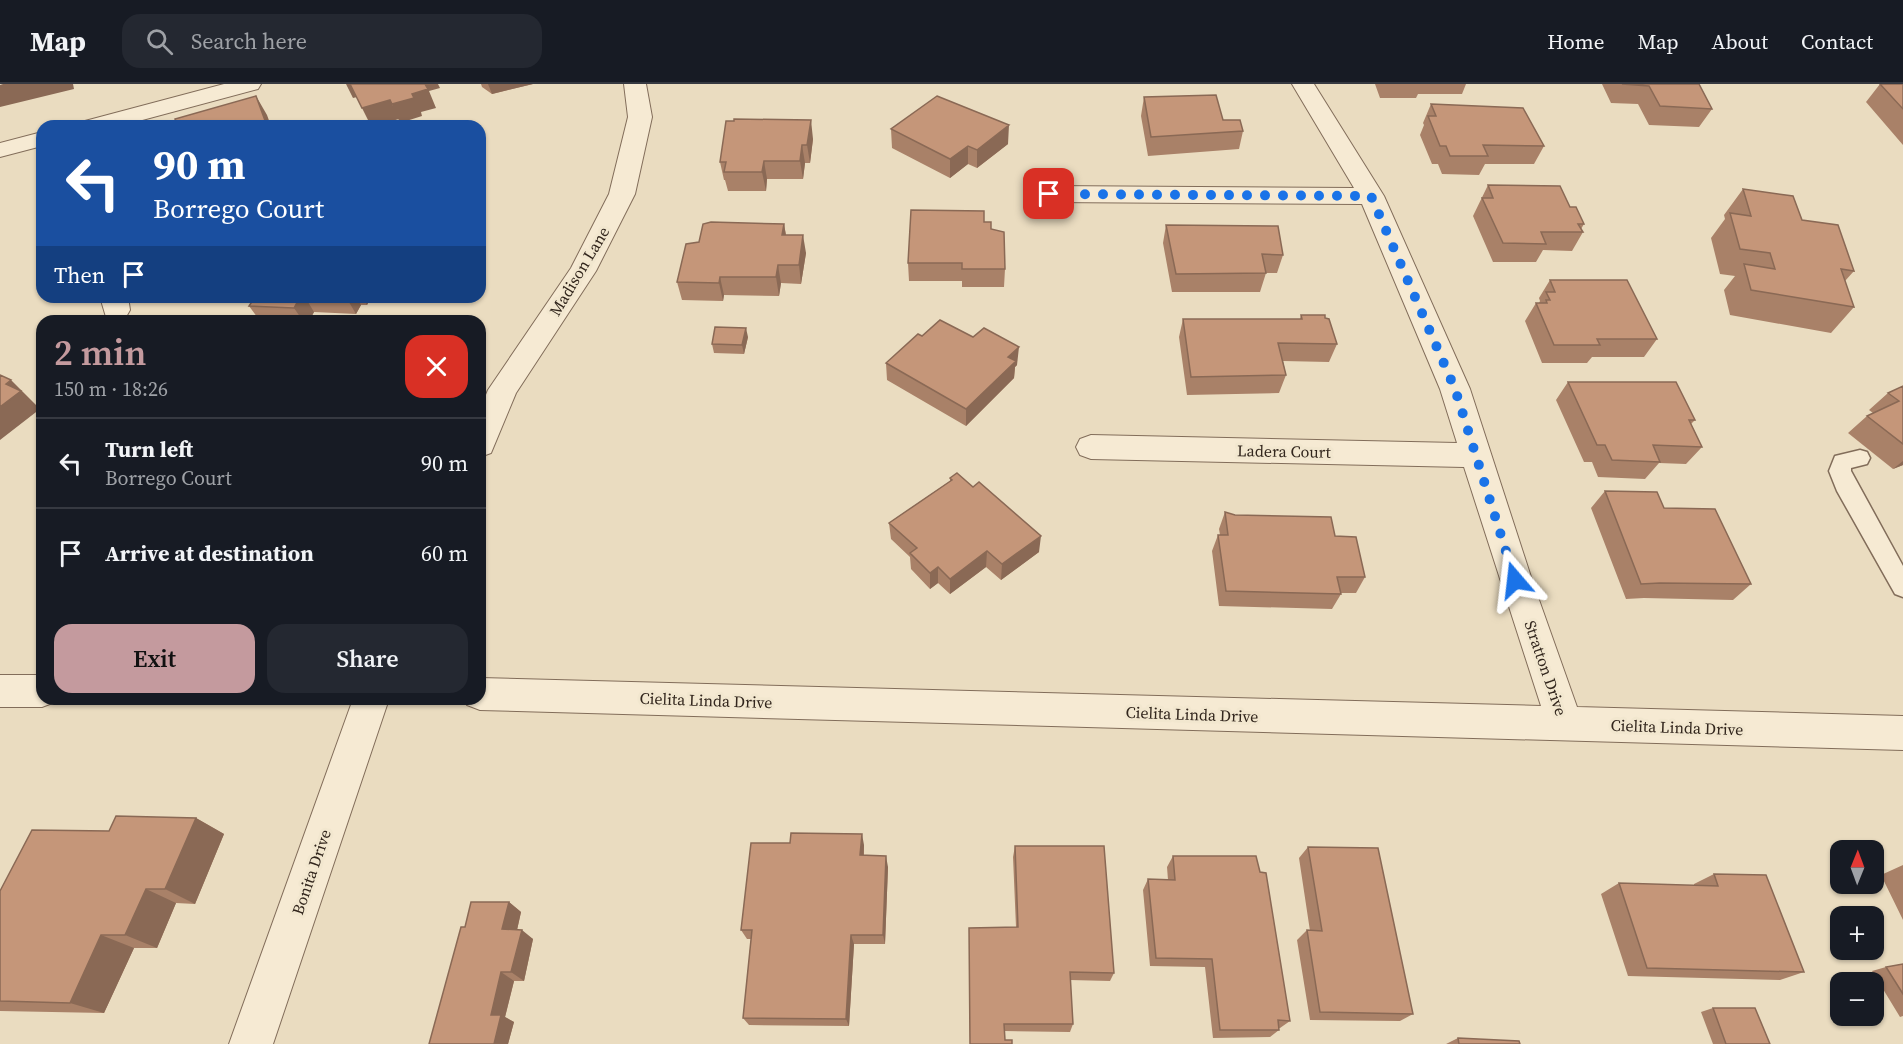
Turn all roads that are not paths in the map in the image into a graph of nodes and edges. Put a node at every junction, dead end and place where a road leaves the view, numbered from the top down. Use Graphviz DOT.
graph roads {
  1 [pos="250,84"];
  2 [pos="635,84"];
  3 [pos="1303,84"];
  4 [pos="115,120"];
  5 [pos="36,141"];
  6 [pos="0,150"];
  7 [pos="1049,194"];
  8 [pos="1371,196"];
  9 [pos="486,431"];
  10 [pos="1090,447"];
  11 [pos="1477,455"];
  12 [pos="1860,458"];
  13 [pos="1903,587"];
  14 [pos="0,691"];
  15 [pos="36,691"];
  16 [pos="486,694"];
  17 [pos="369,705"];
  18 [pos="1565,724"];
  19 [pos="1903,733"];
  20 [pos="251,1044"];
  1 -- 4 [label="street"];
  2 -- 9 [label="street, Madison Lane"];
  3 -- 8 [label="street, Stratton Drive"];
  5 -- 6 [label="street"];
  7 -- 8 [label="street"];
  8 -- 11 [label="street, Stratton Drive"];
  10 -- 11 [label="street, Ladera Court"];
  11 -- 18 [label="street, Stratton Drive"];
  12 -- 13 [label="lane"];
  14 -- 15 [label="street"];
  16 -- 18 [label="street, Cielita Linda Drive"];
  17 -- 20 [label="street, Bonita Drive"];
  18 -- 19 [label="street, Cielita Linda Drive"];
}
